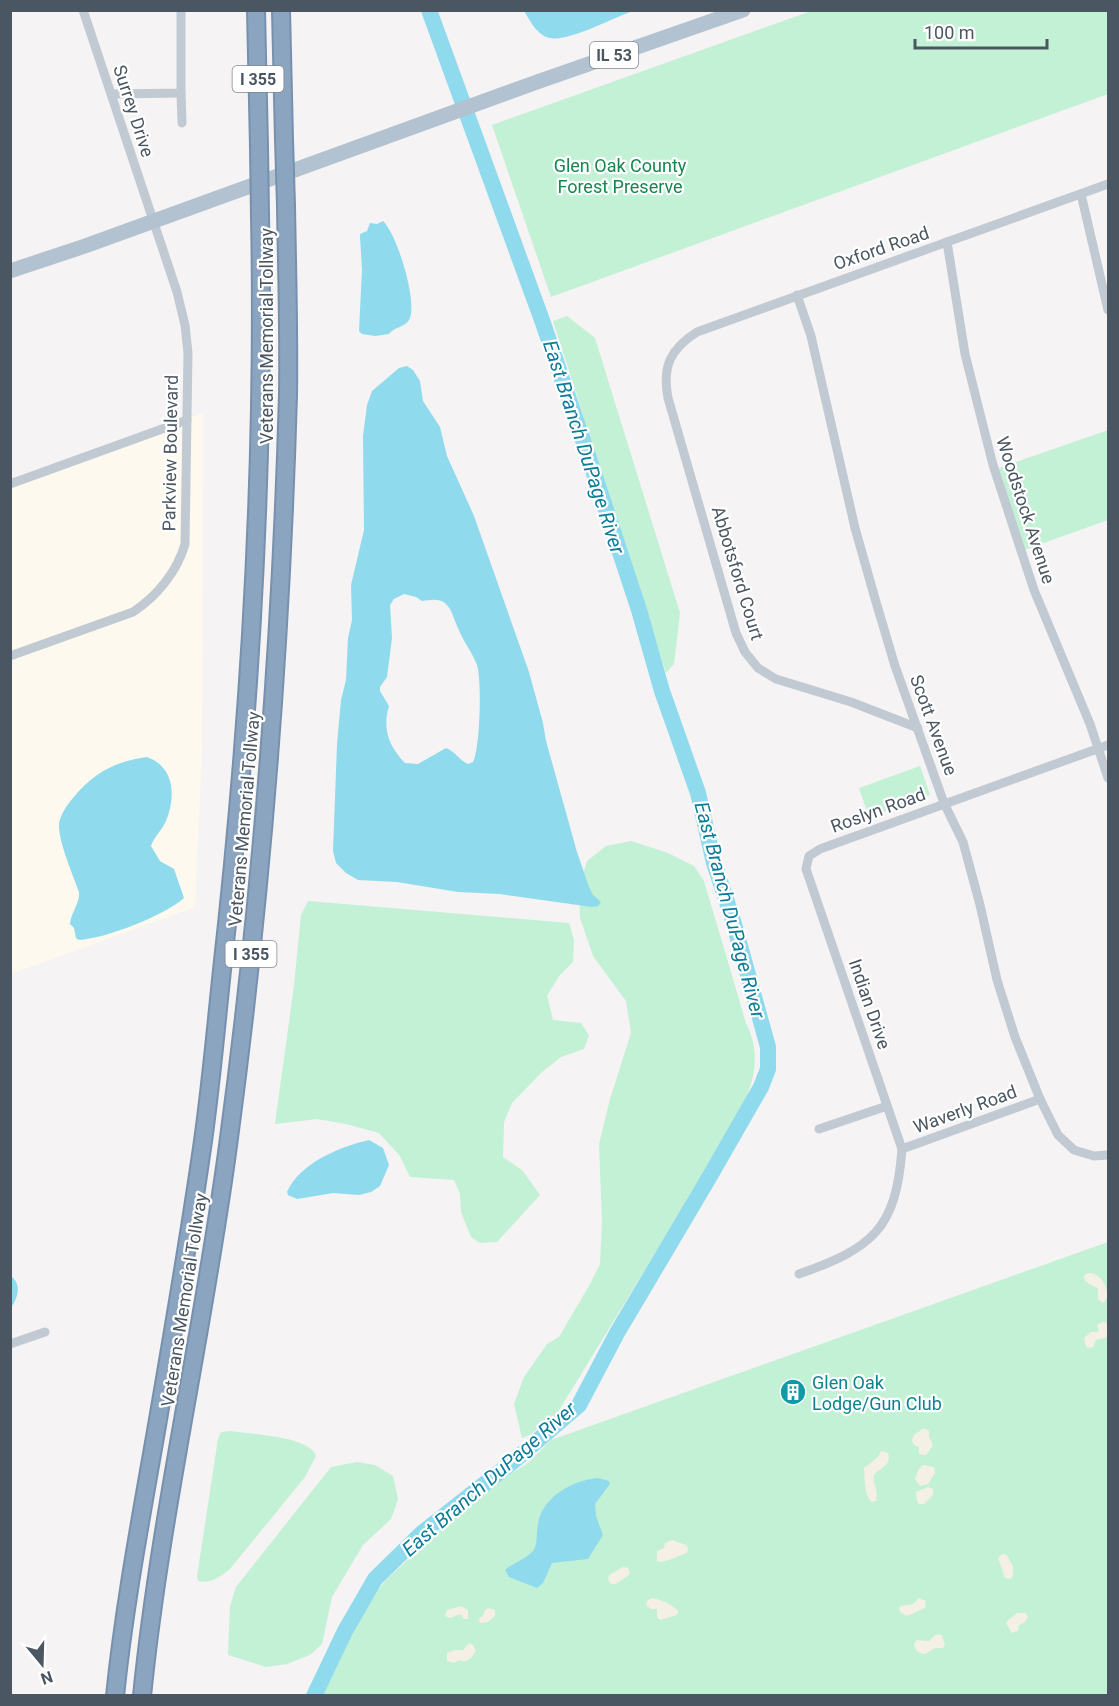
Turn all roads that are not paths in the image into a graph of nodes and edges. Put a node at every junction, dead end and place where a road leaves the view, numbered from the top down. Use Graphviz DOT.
graph roads {
  1 [pos="83,10"];
  2 [pos="181,10"];
  3 [pos="244,10"];
  4 [pos="256,10"];
  5 [pos="281,10"];
  6 [pos="293,10"];
  7 [pos="743,10"];
  8 [pos="181,93"];
  9 [pos="112,94"];
  10 [pos="283,101"];
  11 [pos="182,123"];
  12 [pos="259,142"];
  13 [pos="1108,184"];
  14 [pos="1081,194"];
  15 [pos="153,221"];
  16 [pos="947,242"];
  17 [pos="11,270"];
  18 [pos="797,295"];
  19 [pos="1108,310"];
  20 [pos="672,355"];
  21 [pos="187,420"];
  22 [pos="10,484"];
  23 [pos="10,656"];
  24 [pos="918,728"];
  25 [pos="1108,745"];
  26 [pos="1098,749"];
  27 [pos="1108,778"];
  28 [pos="944,803"];
  29 [pos="806,869"];
  30 [pos="1040,1099"];
  31 [pos="887,1106"];
  32 [pos="819,1129"];
  33 [pos="902,1149"];
  34 [pos="1108,1155"];
  35 [pos="799,1274"];
  36 [pos="45,1332"];
  37 [pos="10,1344"];
  38 [pos="115,1695"];
  39 [pos="141,1695"];
  1 -- 9 [label="street, Surrey Drive"];
  2 -- 8 [label="street"];
  3 -- 12 [label="highway"];
  4 -- 12 [label="highway, Veterans Memorial Tollway / I 355"];
  5 -- 10 [label="highway, Veterans Memorial Tollway / I 355"];
  6 -- 10 [label="highway"];
  7 -- 15 [label="main road, IL 53"];
  8 -- 9 [label="street"];
  8 -- 11 [label="street"];
  9 -- 15 [label="street, Surrey Drive"];
  10 -- 39 [label="highway, Veterans Memorial Tollway / I 355, bridge"];
  12 -- 38 [label="highway, Veterans Memorial Tollway / I 355, bridge"];
  13 -- 14 [label="street, Oxford Road"];
  14 -- 16 [label="street, Oxford Road"];
  14 -- 19 [label="street"];
  15 -- 17 [label="main road, IL 53"];
  15 -- 21 [label="street, Parkview Boulevard"];
  16 -- 18 [label="street, Oxford Road"];
  16 -- 26 [label="street, Woodstock Avenue"];
  18 -- 20 [label="street, Oxford Road"];
  18 -- 24 [label="street, Scott Avenue"];
  20 -- 24 [label="street, Abbotsford Court"];
  21 -- 22 [label="street"];
  21 -- 23 [label="street, Parkview Boulevard"];
  24 -- 28 [label="street, Scott Avenue"];
  25 -- 26 [label="street, Roslyn Road"];
  26 -- 27 [label="street, Woodstock Avenue"];
  26 -- 28 [label="street, Roslyn Road"];
  28 -- 29 [label="street, Roslyn Road"];
  28 -- 30 [label="street, Scott Avenue"];
  29 -- 31 [label="street, Indian Drive"];
  30 -- 33 [label="street, Waverly Road"];
  30 -- 34 [label="street, Scott Avenue"];
  31 -- 32 [label="street"];
  31 -- 33 [label="street, Indian Drive"];
  33 -- 35 [label="street"];
  36 -- 37 [label="street"];
}
